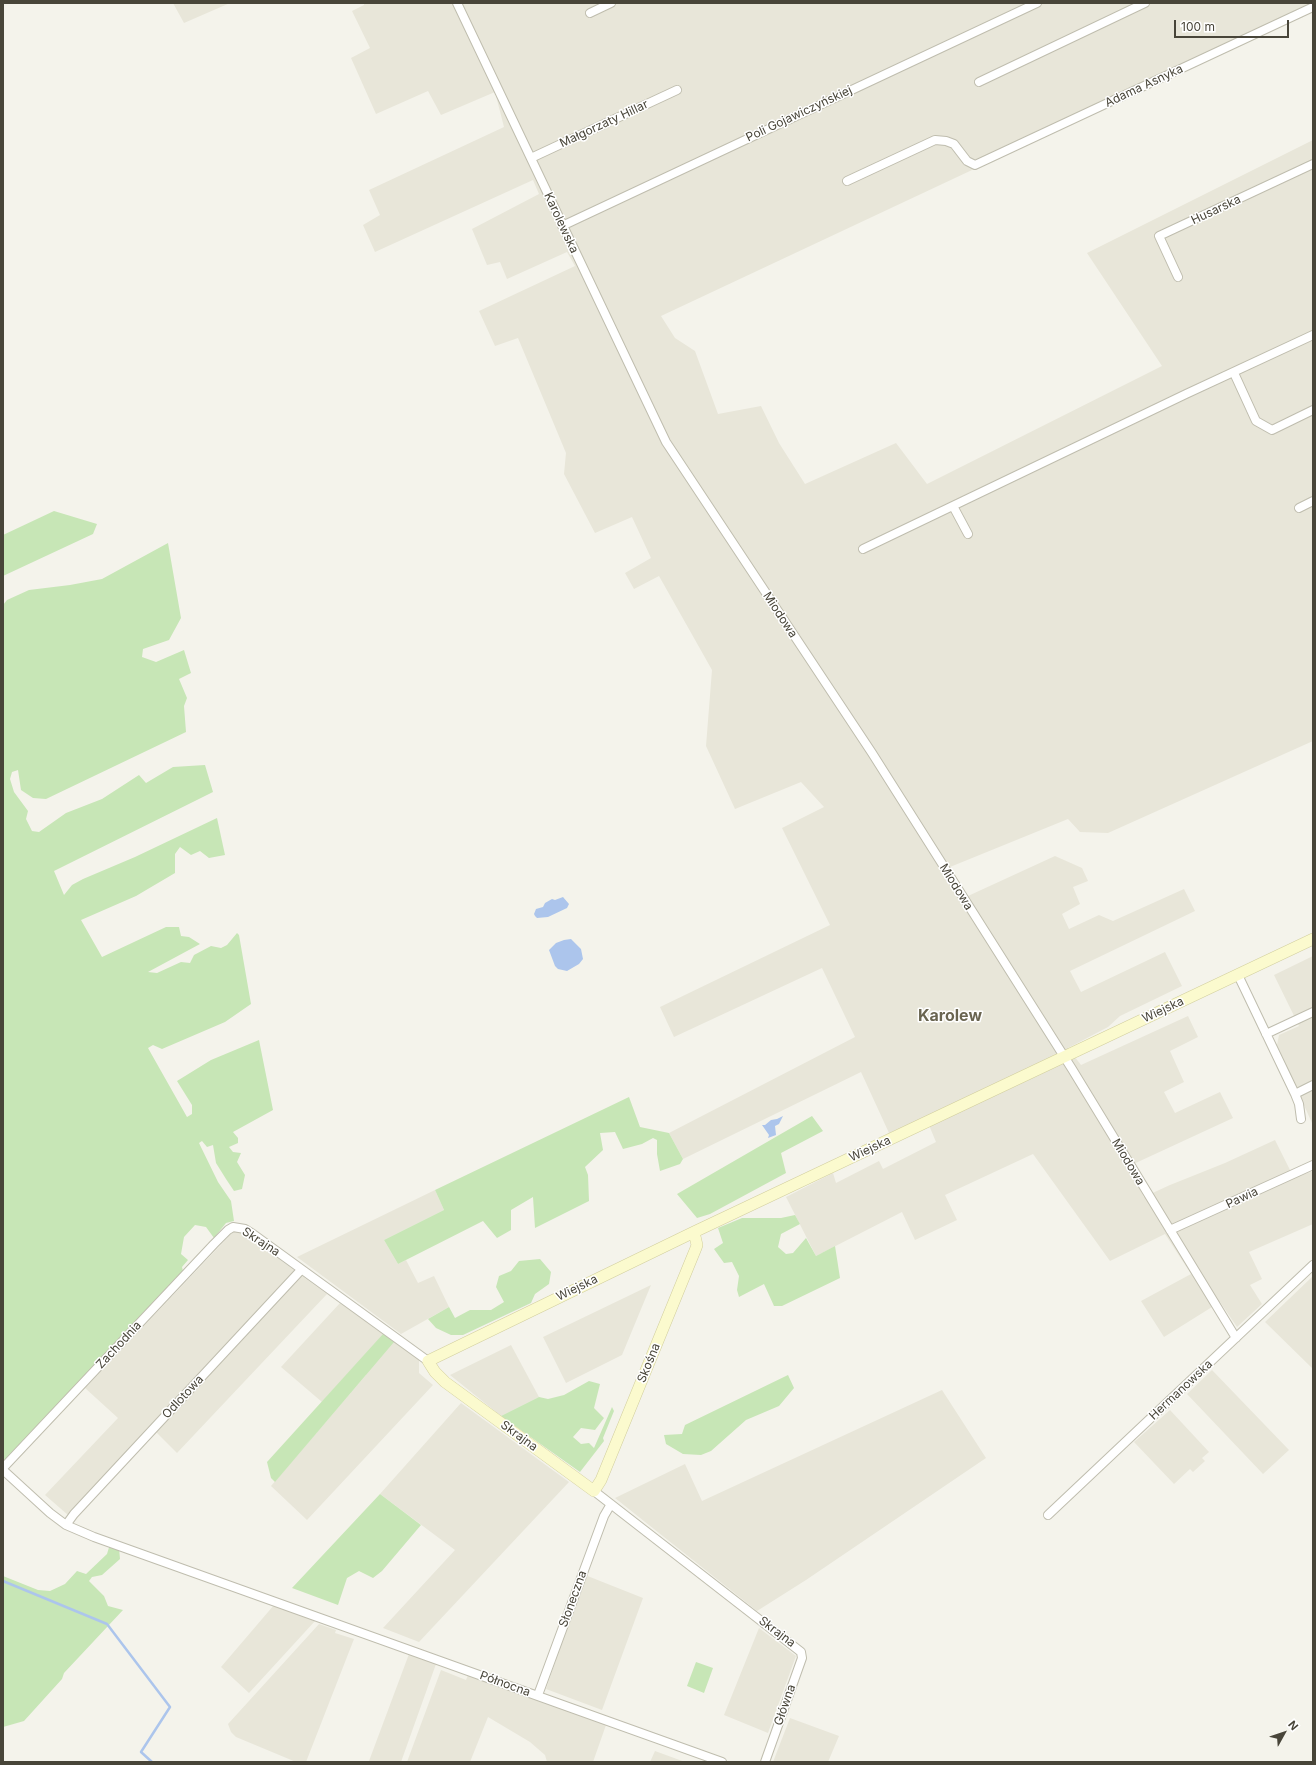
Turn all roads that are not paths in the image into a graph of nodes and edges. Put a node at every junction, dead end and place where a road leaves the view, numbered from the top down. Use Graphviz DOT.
graph roads {
  1 [pos="457,3"];
  2 [pos="611,3"];
  3 [pos="1037,3"];
  4 [pos="1145,3"];
  5 [pos="1313,7"];
  6 [pos="590,13"];
  7 [pos="979,82"];
  8 [pos="677,90"];
  9 [pos="532,158"];
  10 [pos="1313,164"];
  11 [pos="847,181"];
  12 [pos="562,226"];
  13 [pos="1178,277"];
  14 [pos="1313,335"];
  15 [pos="1234,373"];
  16 [pos="1313,410"];
  17 [pos="666,442"];
  18 [pos="1313,501"];
  19 [pos="953,506"];
  20 [pos="1299,508"];
  21 [pos="968,534"];
  22 [pos="863,549"];
  23 [pos="1313,939"];
  24 [pos="1238,975"];
  25 [pos="1313,1012"];
  26 [pos="1266,1034"];
  27 [pos="1064,1057"];
  28 [pos="1313,1085"];
  29 [pos="1295,1094"];
  30 [pos="1301,1118"];
  31 [pos="1313,1165"];
  32 [pos="237,1227"];
  33 [pos="1170,1230"];
  34 [pos="694,1232"];
  35 [pos="1313,1265"];
  36 [pos="301,1270"];
  37 [pos="1236,1338"];
  38 [pos="428,1361"];
  39 [pos="3,1469"];
  40 [pos="594,1491"];
  41 [pos="611,1504"];
  42 [pos="1048,1515"];
  43 [pos="66,1525"];
  44 [pos="800,1649"];
  45 [pos="538,1695"];
  46 [pos="722,1762"];
  47 [pos="765,1762"];
  1 -- 9 [label="street, Karolewska"];
  2 -- 6 [label="street"];
  3 -- 12 [label="street, Poli Gojawiczyńskiej"];
  4 -- 7 [label="street"];
  5 -- 11 [label="street, Adama Asnyka"];
  8 -- 9 [label="street, Małgorzaty Hillar"];
  9 -- 12 [label="street, Karolewska"];
  10 -- 13 [label="street, Husarska"];
  12 -- 17 [label="street, Karolewska"];
  14 -- 15 [label="street"];
  15 -- 16 [label="street"];
  15 -- 19 [label="street"];
  17 -- 27 [label="street, Miodowa"];
  18 -- 20 [label="street"];
  19 -- 21 [label="street"];
  19 -- 22 [label="street"];
  23 -- 24 [label="street, Wiejska"];
  24 -- 26 [label="street"];
  24 -- 27 [label="street, Wiejska"];
  25 -- 26 [label="street"];
  26 -- 29 [label="street"];
  27 -- 33 [label="street, Miodowa"];
  27 -- 34 [label="street, Wiejska"];
  28 -- 29 [label="street"];
  29 -- 30 [label="street"];
  31 -- 33 [label="street, Pawia"];
  32 -- 36 [label="street, Skrajna"];
  32 -- 39 [label="street, Zachodnia"];
  33 -- 37 [label="street, Miodowa"];
  34 -- 38 [label="street, Wiejska"];
  34 -- 40 [label="street, Skośna"];
  35 -- 37 [label="street, Hermanowska"];
  36 -- 38 [label="street, Skrajna"];
  36 -- 43 [label="street, Odlotowa"];
  37 -- 42 [label="street, Hermanowska"];
  38 -- 40 [label="street, Skrajna"];
  39 -- 43 [label="street, Północna"];
  40 -- 41 [label="street, Skrajna"];
  41 -- 44 [label="street, Skrajna"];
  41 -- 45 [label="street, Słoneczna"];
  43 -- 45 [label="street, Północna"];
  44 -- 47 [label="street, Główna"];
  45 -- 46 [label="street, Północna"];
}
